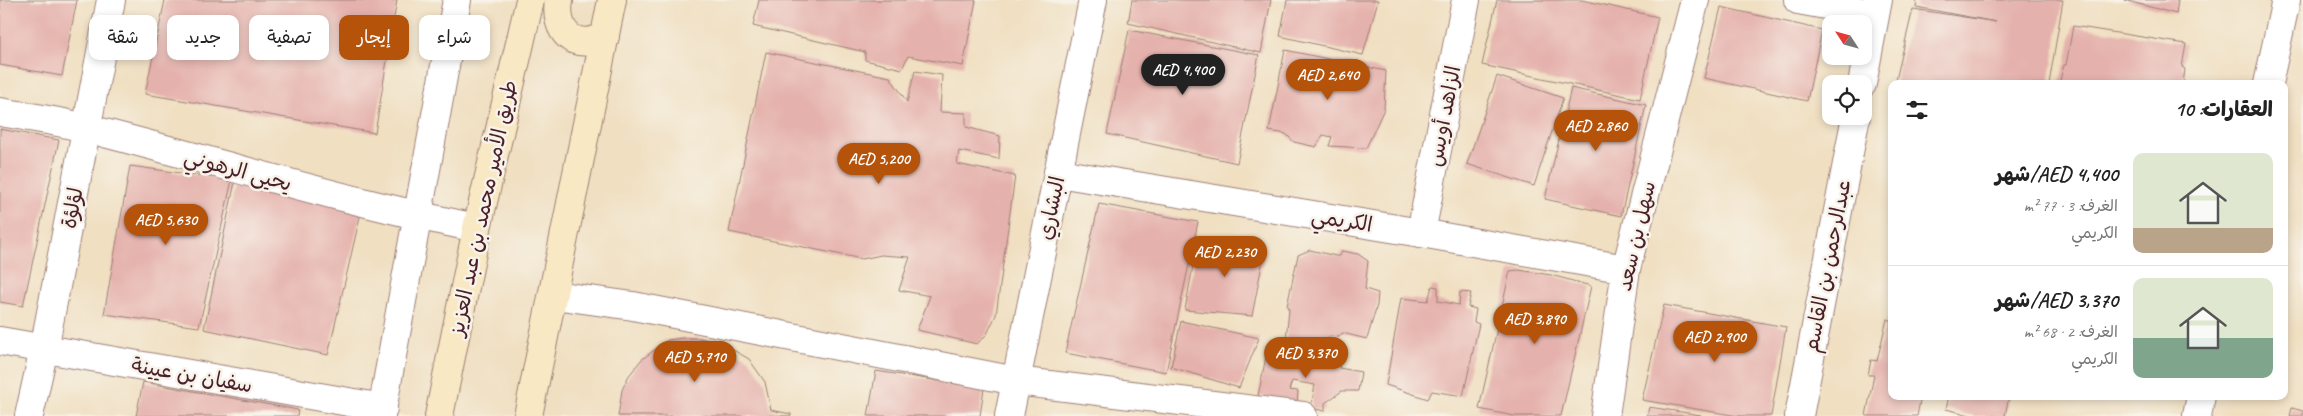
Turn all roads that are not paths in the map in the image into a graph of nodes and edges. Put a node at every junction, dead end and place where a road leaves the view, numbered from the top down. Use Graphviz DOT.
graph roads {
  1 [pos="111,0"];
  2 [pos="457,0"];
  3 [pos="530,0"];
  4 [pos="559,0"];
  5 [pos="612,0"];
  6 [pos="1093,0"];
  7 [pos="1466,0"];
  8 [pos="1696,0"];
  9 [pos="1798,0"];
  10 [pos="2286,0"];
  11 [pos="1877,7"];
  12 [pos="605,36"];
  13 [pos="1864,75"];
  14 [pos="2269,80"];
  15 [pos="0,112"];
  16 [pos="1854,125"];
  17 [pos="87,128"];
  18 [pos="1058,173"];
  19 [pos="416,216"];
  20 [pos="477,228"];
  21 [pos="1421,233"];
  22 [pos="1626,269"];
  23 [pos="554,295"];
  24 [pos="0,341"];
  25 [pos="44,349"];
  26 [pos="1016,381"];
  27 [pos="2200,400"];
  28 [pos="382,412"];
  29 [pos="29,416"];
  30 [pos="439,416"];
  31 [pos="528,416"];
  32 [pos="1009,416"];
  33 [pos="1303,416"];
  34 [pos="1605,416"];
  35 [pos="1799,416"];
  36 [pos="2197,416"];
  1 -- 17 [label="street, لؤلؤة"];
  2 -- 19 [label="street"];
  3 -- 20 [label="main road, طريق الأمير محمد بن عبد العزيز"];
  4 -- 12 [label="main road"];
  5 -- 12 [label="main road"];
  6 -- 18 [label="street, البشاري"];
  7 -- 21 [label="street, الزاهد أويس"];
  8 -- 22 [label="street, سهل بن سعد"];
  9 -- 11 [label="street"];
  10 -- 14 [label="street"];
  11 -- 13 [label="street"];
  12 -- 23 [label="main road"];
  15 -- 17 [label="street, يحيى الرهوني"];
  16 -- 35 [label="street, عبدالرحمن بن القاسم"];
  17 -- 19 [label="street, يحيى الرهوني"];
  17 -- 25 [label="street, لؤلؤة"];
  18 -- 21 [label="street, الكريمي"];
  18 -- 26 [label="street, البشاري"];
  19 -- 20 [label="street, يحيى الرهوني"];
  19 -- 28 [label="street"];
  20 -- 30 [label="main road, طريق الأمير محمد بن عبد العزيز"];
  21 -- 22 [label="street, الكريمي"];
  22 -- 34 [label="street, سهل بن سعد"];
  23 -- 26 [label="street"];
  23 -- 31 [label="main road"];
  24 -- 25 [label="street, سفيان بن عيينة"];
  25 -- 28 [label="street, سفيان بن عيينة"];
  25 -- 29 [label="street, لؤلؤة"];
  26 -- 32 [label="street, البشاري"];
  26 -- 33 [label="street"];
  27 -- 36 [label="street"];
}
